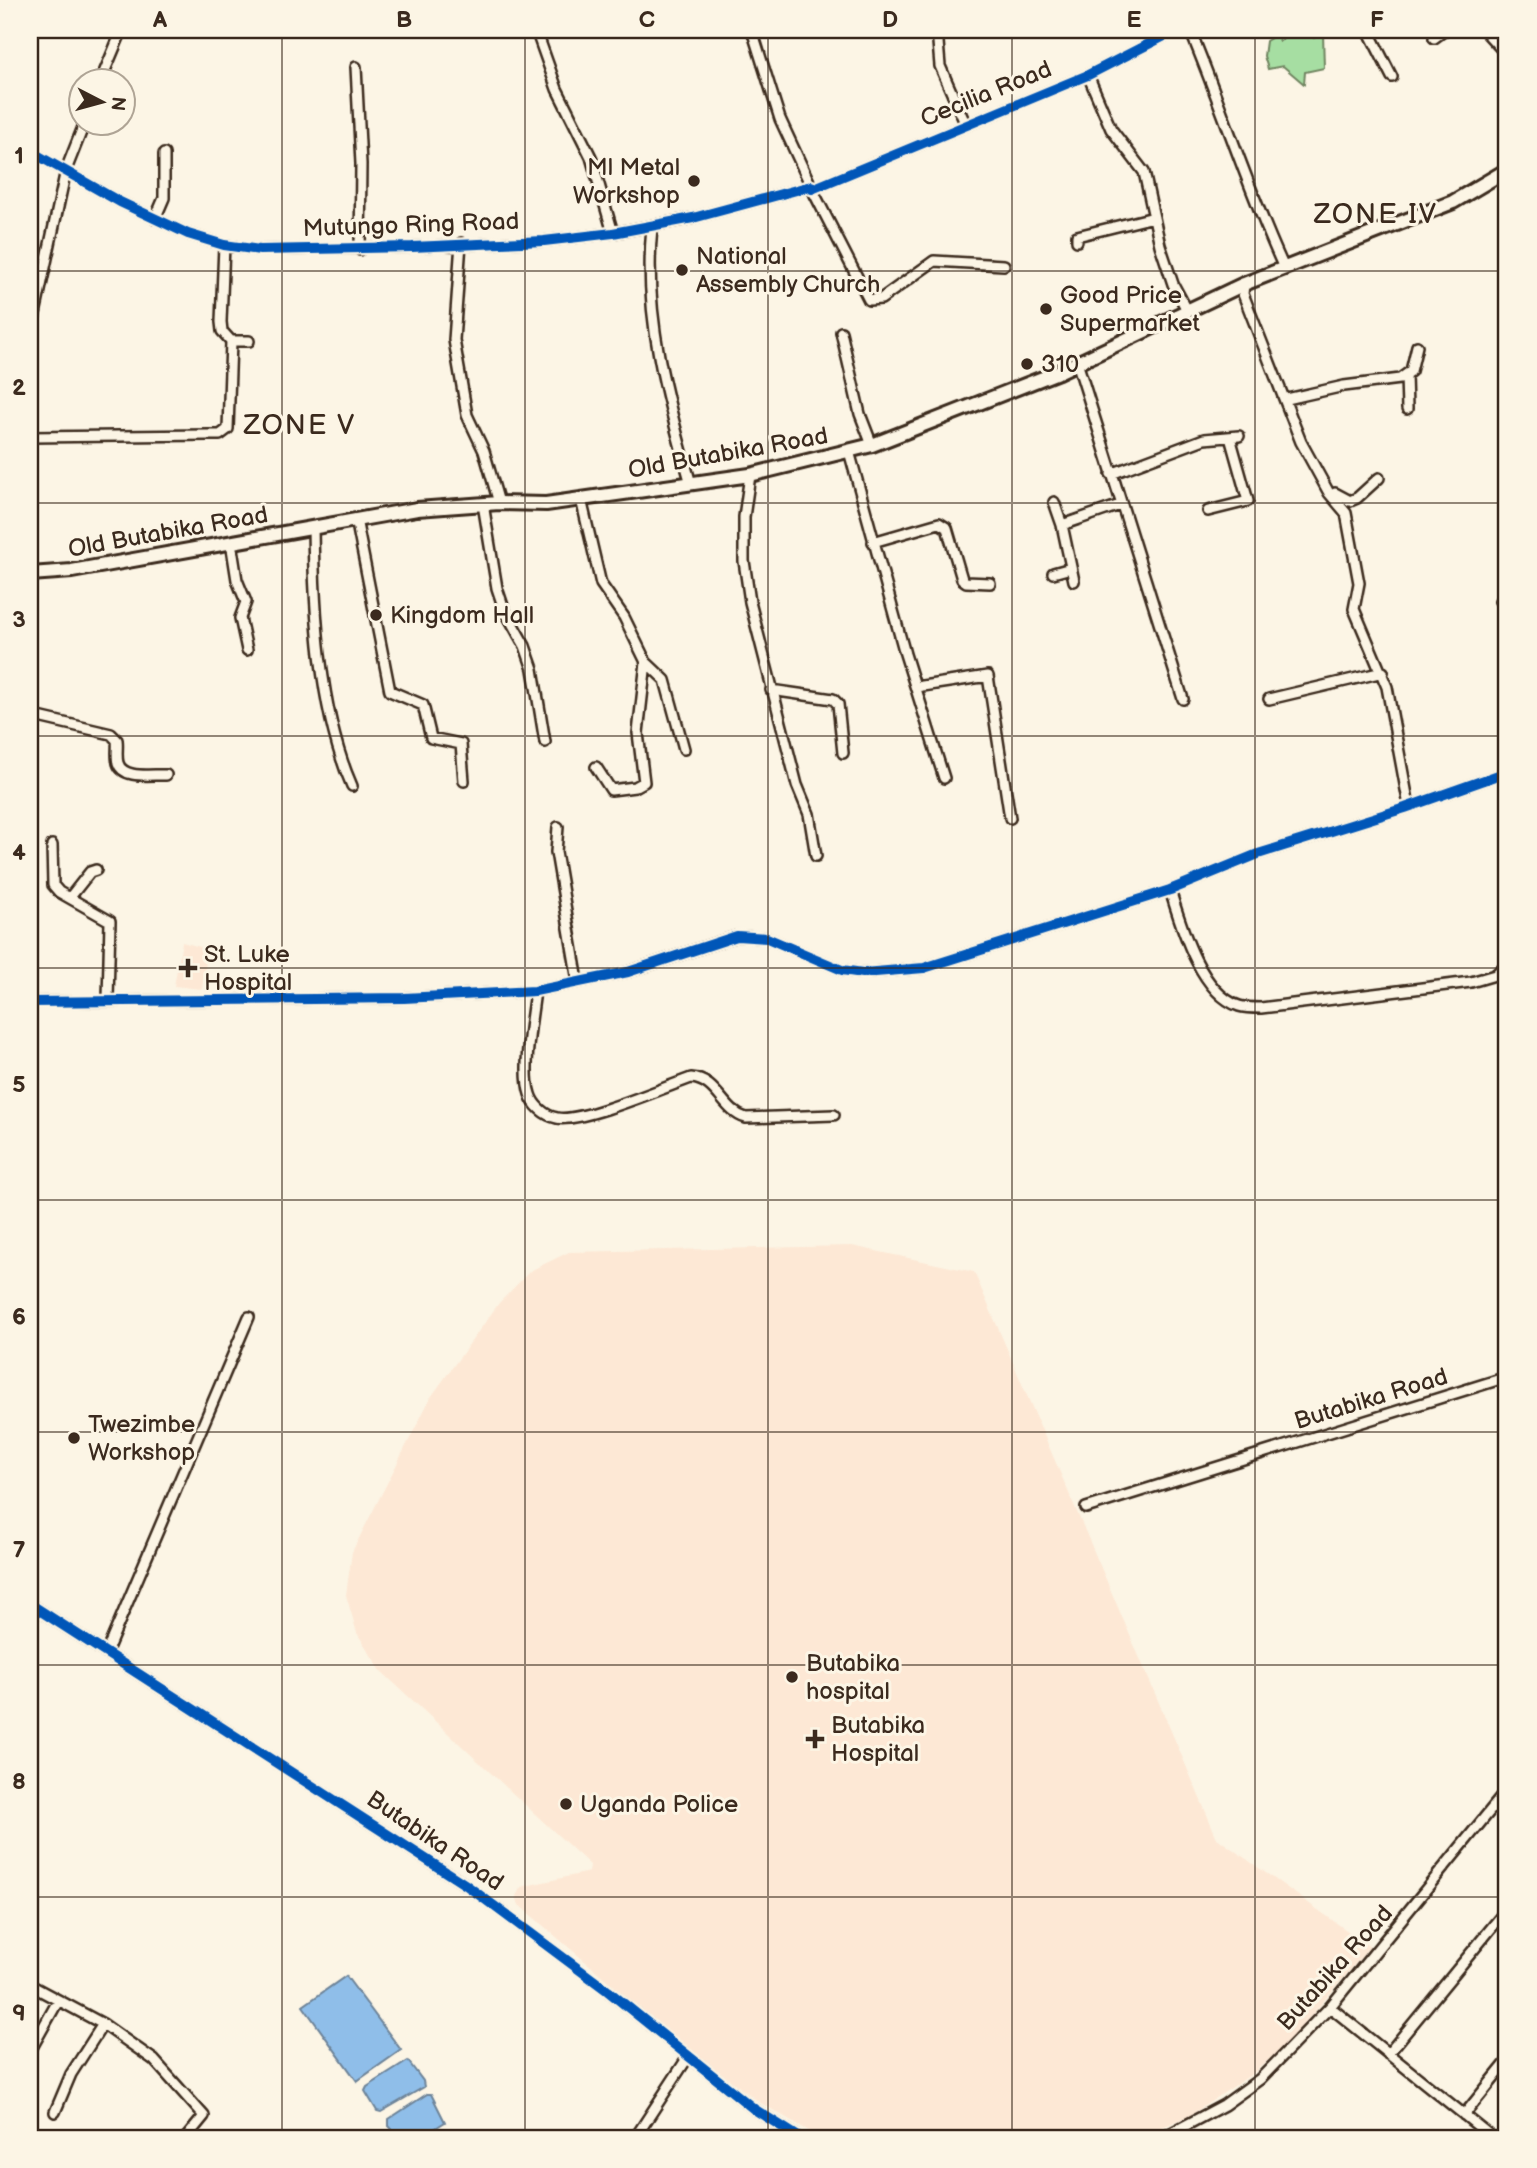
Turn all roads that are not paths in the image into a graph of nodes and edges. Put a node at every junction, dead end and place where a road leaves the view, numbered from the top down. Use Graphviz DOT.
graph roads {
  1 [pos="122,30"];
  2 [pos="536,30"];
  3 [pos="752,30"];
  4 [pos="937,30"];
  5 [pos="1176,30"];
  6 [pos="1190,30"];
  7 [pos="1368,30"];
  8 [pos="1445,30"];
  9 [pos="1484,30"];
  10 [pos="1434,38"];
  11 [pos="1507,55"];
  12 [pos="107,66"];
  13 [pos="356,67"];
  14 [pos="1088,75"];
  15 [pos="1392,77"];
  16 [pos="965,124"];
  17 [pos="79,136"];
  18 [pos="30,151"];
  19 [pos="164,154"];
  20 [pos="66,170"];
  21 [pos="1507,170"];
  22 [pos="811,188"];
  23 [pos="1154,217"];
  24 [pos="155,219"];
  25 [pos="652,227"];
  26 [pos="613,233"];
  27 [pos="1077,241"];
  28 [pos="461,243"];
  29 [pos="224,245"];
  30 [pos="359,250"];
  31 [pos="1004,265"];
  32 [pos="1284,268"];
  33 [pos="1244,284"];
  34 [pos="1186,310"];
  35 [pos="841,332"];
  36 [pos="30,337"];
  37 [pos="231,341"];
  38 [pos="249,341"];
  39 [pos="1417,346"];
  40 [pos="1077,362"];
  41 [pos="1406,375"];
  42 [pos="1287,399"];
  43 [pos="1407,409"];
  44 [pos="30,437"];
  45 [pos="872,445"];
  46 [pos="849,451"];
  47 [pos="1111,474"];
  48 [pos="750,475"];
  49 [pos="1379,478"];
  50 [pos="691,484"];
  51 [pos="1325,487"];
  52 [pos="581,499"];
  53 [pos="1054,502"];
  54 [pos="499,503"];
  55 [pos="484,504"];
  56 [pos="1120,505"];
  57 [pos="1208,512"];
  58 [pos="356,519"];
  59 [pos="1062,525"];
  60 [pos="313,527"];
  61 [pos="231,542"];
  62 [pos="873,542"];
  63 [pos="1072,568"];
  64 [pos="1053,573"];
  65 [pos="30,574"];
  66 [pos="1074,581"];
  67 [pos="990,583"];
  68 [pos="247,650"];
  69 [pos="646,662"];
  70 [pos="1382,672"];
  71 [pos="916,687"];
  72 [pos="771,690"];
  73 [pos="1184,699"];
  74 [pos="1269,699"];
  75 [pos="30,715"];
  76 [pos="545,742"];
  77 [pos="684,749"];
  78 [pos="844,753"];
  79 [pos="596,767"];
  80 [pos="1507,772"];
  81 [pos="166,775"];
  82 [pos="944,778"];
  83 [pos="464,781"];
  84 [pos="352,786"];
  85 [pos="1409,806"];
  86 [pos="1010,818"];
  87 [pos="558,827"];
  88 [pos="52,845"];
  89 [pos="816,856"];
  90 [pos="96,870"];
  91 [pos="1170,890"];
  92 [pos="71,896"];
  93 [pos="1507,964"];
  94 [pos="578,981"];
  95 [pos="535,991"];
  96 [pos="108,999"];
  97 [pos="30,1002"];
  98 [pos="834,1115"];
  99 [pos="249,1318"];
  100 [pos="1507,1377"];
  101 [pos="1086,1508"];
  102 [pos="30,1604"];
  103 [pos="106,1653"];
  104 [pos="1507,1790"];
  105 [pos="1507,1909"];
  106 [pos="30,1985"];
  107 [pos="58,2001"];
  108 [pos="1330,2007"];
  109 [pos="103,2024"];
  110 [pos="30,2051"];
  111 [pos="1388,2054"];
  112 [pos="688,2057"];
  113 [pos="1507,2063"];
  114 [pos="55,2112"];
  115 [pos="1464,2115"];
  116 [pos="186,2138"];
  117 [pos="635,2138"];
  118 [pos="800,2138"];
  119 [pos="1162,2138"];
  120 [pos="1493,2138"];
  1 -- 12 [label="street"];
  2 -- 26 [label="street"];
  3 -- 22 [label="street"];
  4 -- 16 [label="street"];
  5 -- 14 [label="street, Cecilia Road"];
  6 -- 32 [label="street"];
  7 -- 15 [label="street"];
  8 -- 10 [label="street"];
  9 -- 11 [label="street"];
  13 -- 30 [label="street"];
  14 -- 16 [label="street, Cecilia Road"];
  14 -- 23 [label="street"];
  16 -- 22 [label="street, Cecilia Road"];
  17 -- 20 [label="street"];
  18 -- 20 [label="street, Mutungo Ring Road"];
  19 -- 24 [label="street"];
  20 -- 24 [label="street, Mutungo Ring Road"];
  20 -- 36 [label="street"];
  21 -- 32 [label="main road, Old Butabika Road"];
  22 -- 25 [label="street, Mutungo Ring Road"];
  22 -- 31 [label="street"];
  23 -- 27 [label="street"];
  23 -- 34 [label="street"];
  24 -- 29 [label="street, Mutungo Ring Road"];
  25 -- 26 [label="street, Mutungo Ring Road"];
  25 -- 50 [label="street"];
  26 -- 28 [label="street, Mutungo Ring Road"];
  28 -- 30 [label="street, Mutungo Ring Road"];
  28 -- 54 [label="street"];
  29 -- 30 [label="street, Mutungo Ring Road"];
  29 -- 37 [label="street"];
  32 -- 33 [label="main road, Old Butabika Road"];
  33 -- 34 [label="main road, Old Butabika Road"];
  33 -- 42 [label="street"];
  34 -- 40 [label="main road, Old Butabika Road"];
  35 -- 45 [label="street"];
  37 -- 38 [label="street"];
  37 -- 44 [label="street"];
  39 -- 41 [label="street"];
  40 -- 45 [label="main road, Old Butabika Road"];
  40 -- 47 [label="street"];
  41 -- 42 [label="street"];
  41 -- 43 [label="street"];
  42 -- 51 [label="street"];
  45 -- 46 [label="main road, Old Butabika Road"];
  46 -- 48 [label="main road, Old Butabika Road"];
  46 -- 62 [label="street"];
  47 -- 56 [label="street"];
  47 -- 57 [label="street"];
  48 -- 50 [label="main road, Old Butabika Road"];
  48 -- 72 [label="street"];
  49 -- 51 [label="street"];
  50 -- 52 [label="main road, Old Butabika Road"];
  51 -- 70 [label="street"];
  52 -- 54 [label="main road, Old Butabika Road"];
  52 -- 69 [label="street"];
  53 -- 59 [label="street"];
  54 -- 55 [label="main road, Old Butabika Road"];
  55 -- 58 [label="main road, Old Butabika Road"];
  55 -- 76 [label="street"];
  56 -- 59 [label="street"];
  56 -- 73 [label="street"];
  58 -- 60 [label="main road, Old Butabika Road"];
  58 -- 83 [label="street"];
  59 -- 63 [label="street"];
  60 -- 61 [label="main road, Old Butabika Road"];
  60 -- 84 [label="street"];
  61 -- 65 [label="main road, Old Butabika Road"];
  61 -- 68 [label="street"];
  62 -- 67 [label="street"];
  62 -- 71 [label="street"];
  63 -- 64 [label="street"];
  63 -- 66 [label="street"];
  69 -- 77 [label="street"];
  69 -- 79 [label="street"];
  70 -- 74 [label="street"];
  70 -- 85 [label="street"];
  71 -- 82 [label="street"];
  71 -- 86 [label="street"];
  72 -- 78 [label="street"];
  72 -- 89 [label="street"];
  75 -- 81 [label="street"];
  80 -- 85 [label="street"];
  85 -- 91 [label="street"];
  87 -- 94 [label="street"];
  88 -- 92 [label="street"];
  90 -- 92 [label="street"];
  91 -- 93 [label="street"];
  91 -- 94 [label="street"];
  92 -- 96 [label="street"];
  94 -- 95 [label="street"];
  95 -- 96 [label="street"];
  95 -- 98 [label="street"];
  96 -- 97 [label="street"];
  99 -- 103 [label="street"];
  100 -- 101 [label="street, Butabika Road"];
  102 -- 103 [label="street, Butabika Road"];
  103 -- 112 [label="street, Butabika Road"];
  104 -- 108 [label="street, Butabika Road"];
  105 -- 111 [label="street"];
  106 -- 107 [label="street"];
  107 -- 109 [label="street"];
  107 -- 110 [label="street"];
  108 -- 111 [label="street"];
  108 -- 119 [label="street, Butabika Road"];
  109 -- 114 [label="street"];
  109 -- 116 [label="street"];
  111 -- 115 [label="street"];
  112 -- 117 [label="street"];
  112 -- 118 [label="street, Butabika Road"];
  113 -- 115 [label="street"];
  115 -- 120 [label="street"];
}
